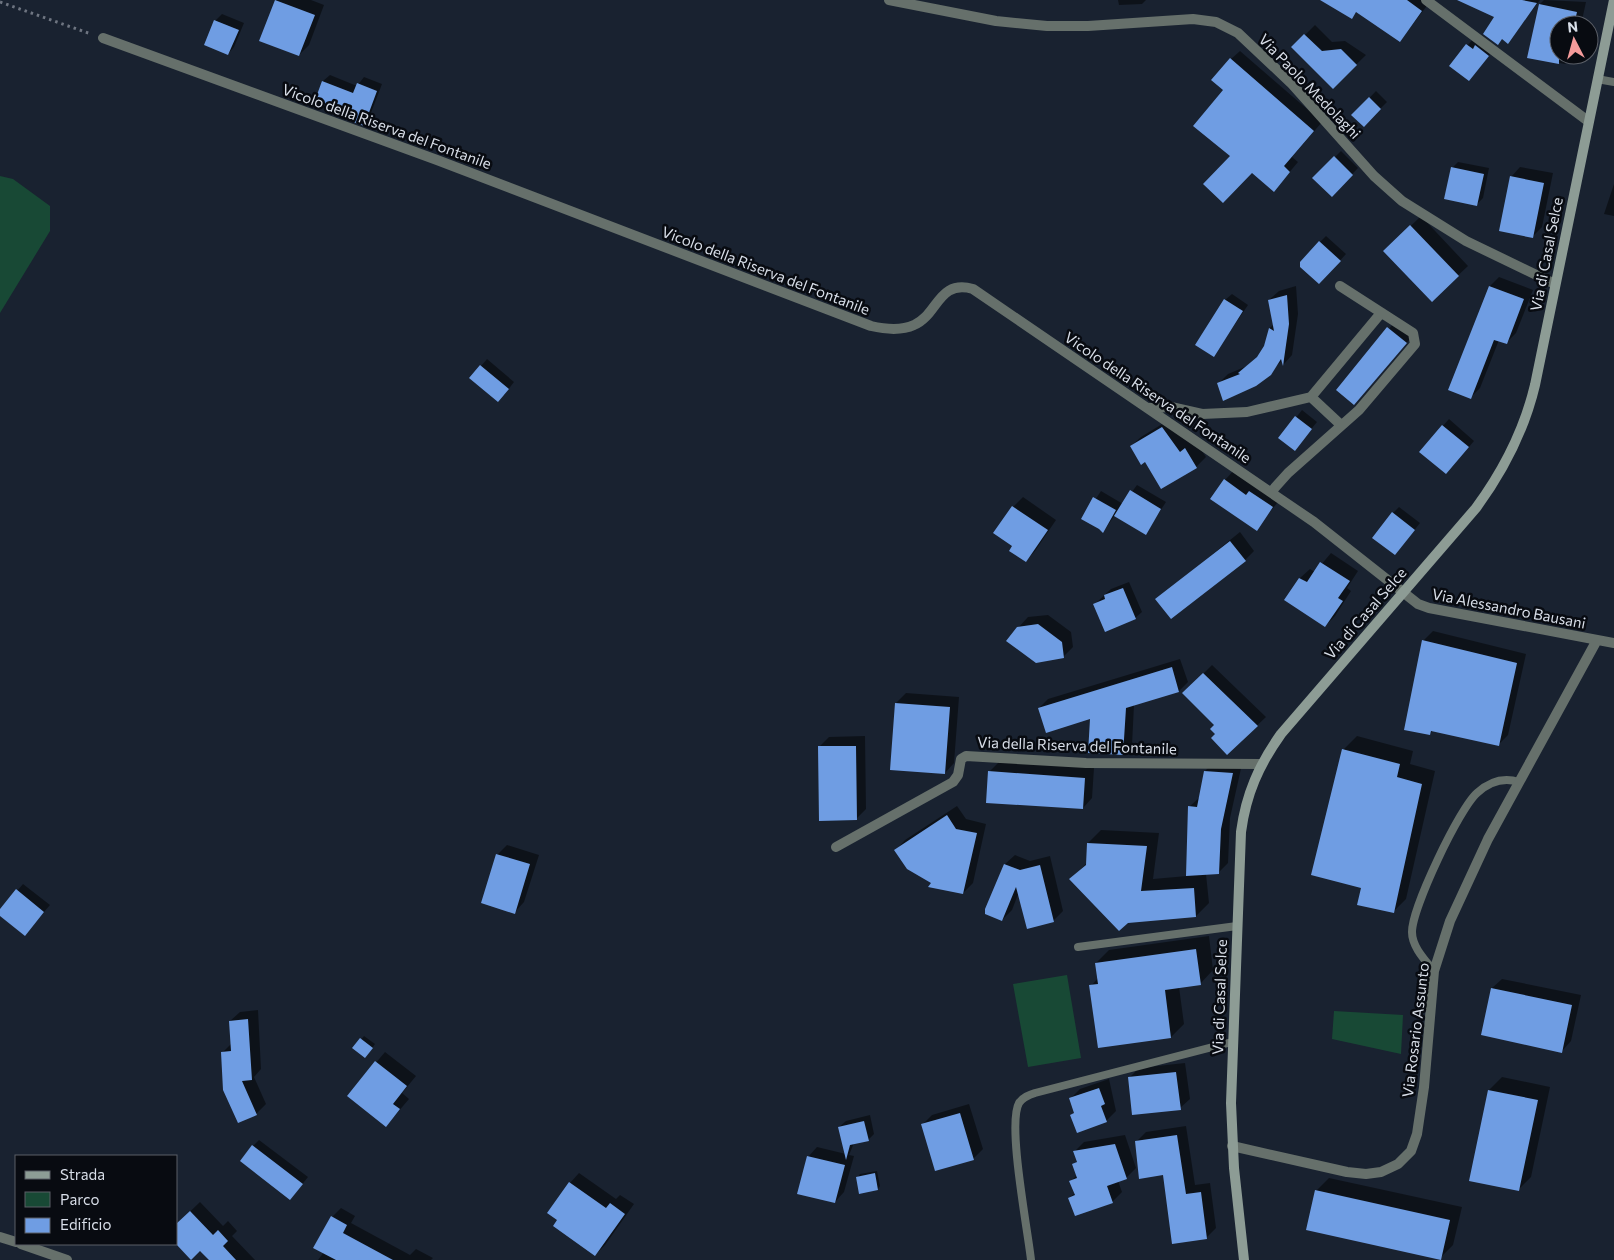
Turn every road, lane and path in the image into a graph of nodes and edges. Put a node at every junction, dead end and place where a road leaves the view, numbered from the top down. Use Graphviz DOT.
graph roads {
  1 [pos="889,0"];
  2 [pos="1426,0"];
  3 [pos="1614,0"];
  4 [pos="0,2"];
  5 [pos="103,38"];
  6 [pos="1597,79"];
  7 [pos="1614,82"];
  8 [pos="1588,121"];
  9 [pos="1555,284"];
  10 [pos="1340,286"];
  11 [pos="1381,313"];
  12 [pos="1311,397"];
  13 [pos="1148,408"];
  14 [pos="1340,425"];
  15 [pos="1271,492"];
  16 [pos="1402,592"];
  17 [pos="1598,640"];
  18 [pos="1614,643"];
  19 [pos="1261,764"];
  20 [pos="1519,782"];
  21 [pos="836,847"];
  22 [pos="1237,926"];
  23 [pos="1078,947"];
  24 [pos="1434,971"];
  25 [pos="1232,1042"];
  26 [pos="1232,1146"];
  27 [pos="0,1236"];
  28 [pos="15,1242"];
  29 [pos="23,1245"];
  30 [pos="67,1260"];
  31 [pos="1032,1260"];
  32 [pos="1244,1260"];
  1 -- 9 [label="street, Via Paolo Medolaghi"];
  2 -- 8 [label="street"];
  3 -- 6 [label="main road, Via di Casal Selce"];
  4 -- 5 [label="path"];
  5 -- 13 [label="street, Vicolo della Riserva del Fontanile"];
  6 -- 7 [label="lane"];
  6 -- 8 [label="main road, Via di Casal Selce"];
  8 -- 9 [label="main road, Via di Casal Selce"];
  9 -- 16 [label="main road, Via di Casal Selce"];
  10 -- 11 [label="street"];
  11 -- 12 [label="street"];
  11 -- 14 [label="street"];
  12 -- 13 [label="street"];
  12 -- 14 [label="street"];
  13 -- 15 [label="street, Vicolo della Riserva del Fontanile"];
  14 -- 15 [label="street"];
  15 -- 16 [label="street, Vicolo della Riserva del Fontanile"];
  16 -- 17 [label="street, Via Alessandro Bausani"];
  16 -- 19 [label="main road, Via di Casal Selce"];
  17 -- 18 [label="street, Via Alessandro Bausani"];
  17 -- 20 [label="street, Via Rosario Assunto"];
  19 -- 21 [label="street, Via della Riserva del Fontanile"];
  19 -- 22 [label="main road, Via di Casal Selce"];
  20 -- 24 [label="street, Via Rosario Assunto"];
  20 -- 24 [label="lane"];
  22 -- 23 [label="lane"];
  22 -- 25 [label="main road, Via di Casal Selce"];
  24 -- 26 [label="street, Via Rosario Assunto"];
  25 -- 26 [label="main road, Via di Casal Selce"];
  25 -- 31 [label="lane"];
  26 -- 32 [label="main road, Via di Casal Selce"];
  27 -- 28 [label="street"];
  29 -- 30 [label="street"];
}
